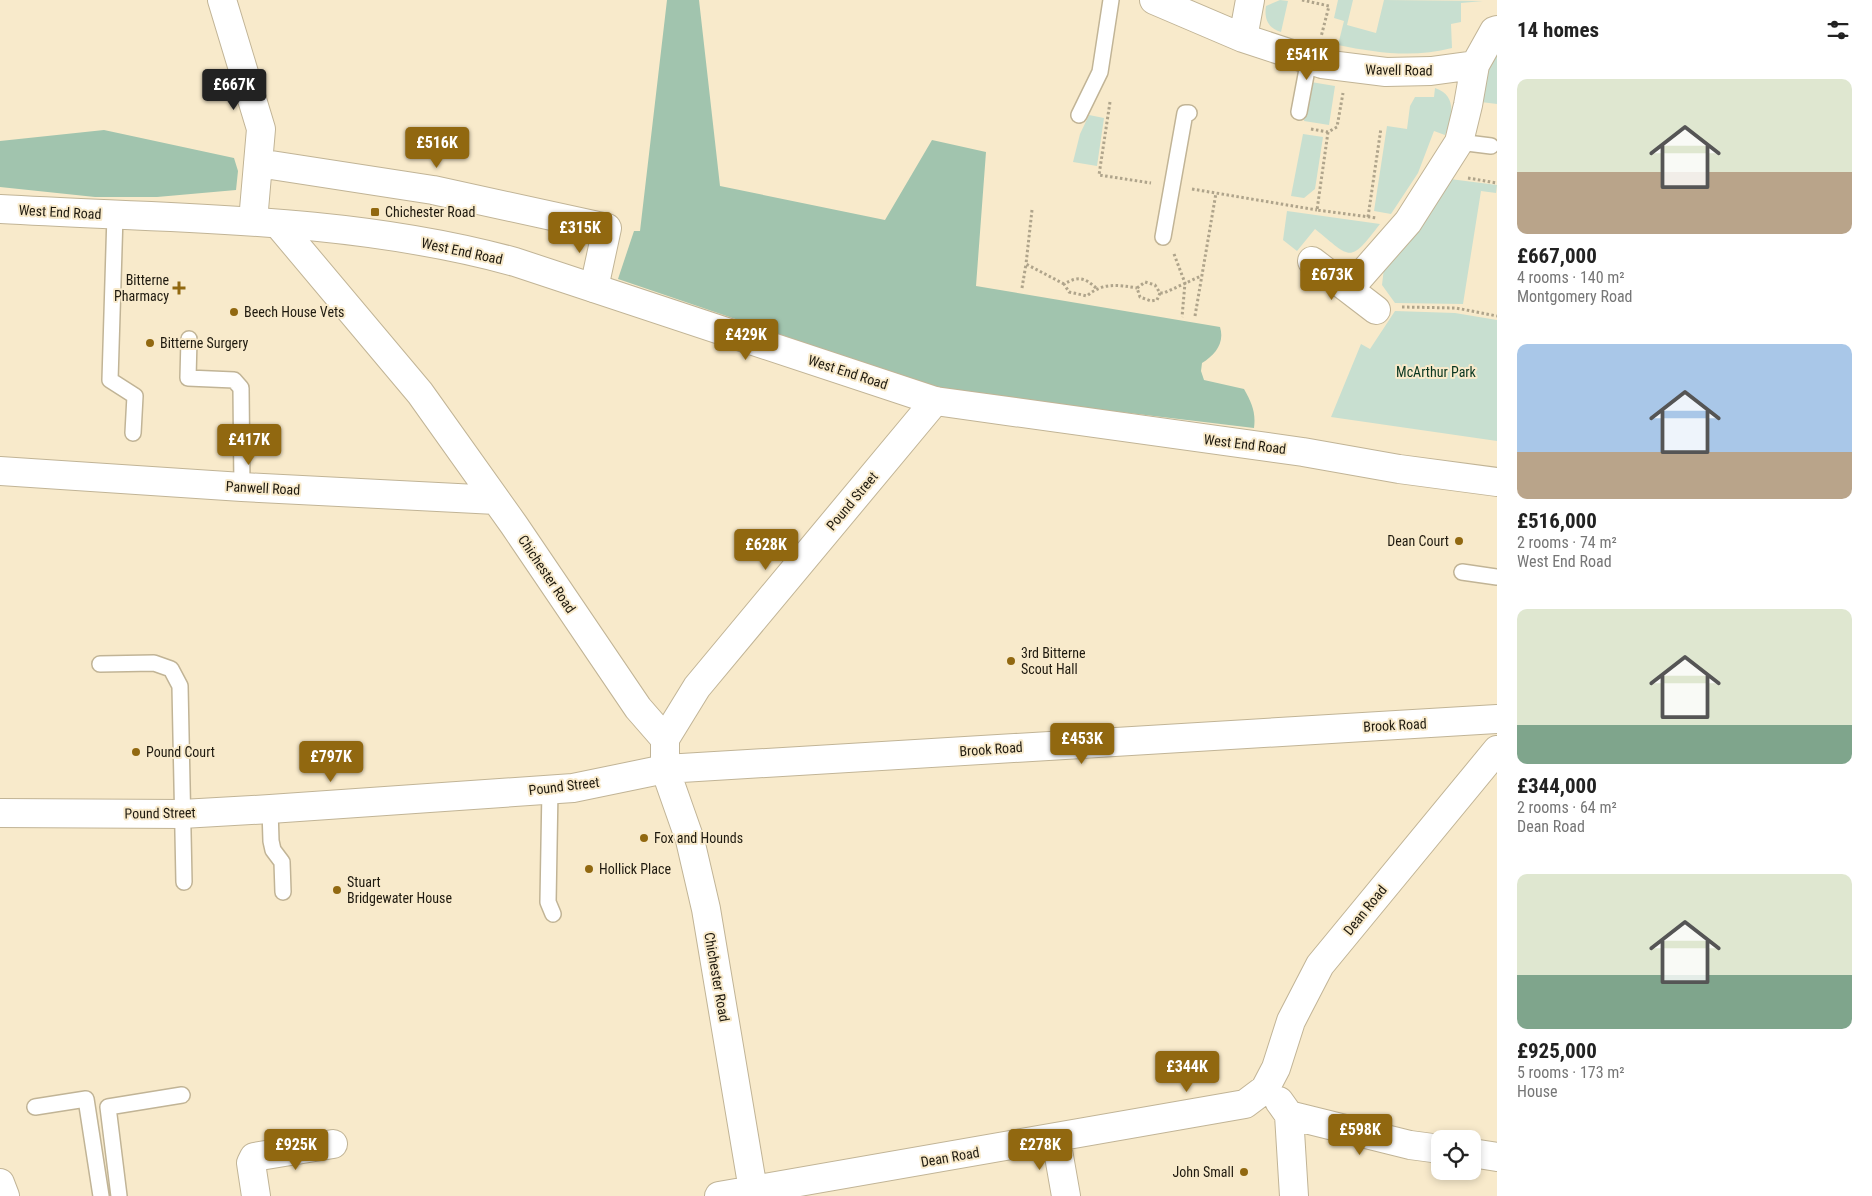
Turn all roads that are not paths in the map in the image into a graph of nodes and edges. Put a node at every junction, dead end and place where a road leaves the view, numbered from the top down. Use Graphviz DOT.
graph roads {
  1 [pos="222,0"];
  2 [pos="1111,0"];
  3 [pos="1154,0"];
  4 [pos="1250,0"];
  5 [pos="1497,30"];
  6 [pos="1243,38"];
  7 [pos="1312,60"];
  8 [pos="1475,65"];
  9 [pos="1298,112"];
  10 [pos="1188,114"];
  11 [pos="1078,115"];
  12 [pos="1459,142"];
  13 [pos="1491,146"];
  14 [pos="258,163"];
  15 [pos="0,209"];
  16 [pos="115,215"];
  17 [pos="265,223"];
  18 [pos="1163,237"];
  19 [pos="1312,261"];
  20 [pos="594,288"];
  21 [pos="1350,288"];
  22 [pos="1376,310"];
  23 [pos="189,338"];
  24 [pos="935,401"];
  25 [pos="133,433"];
  26 [pos="0,470"];
  27 [pos="1497,482"];
  28 [pos="242,487"];
  29 [pos="496,500"];
  30 [pos="1462,572"];
  31 [pos="1497,577"];
  32 [pos="100,664"];
  33 [pos="1497,719"];
  34 [pos="665,739"];
  35 [pos="1497,750"];
  36 [pos="665,769"];
  37 [pos="550,789"];
  38 [pos="270,809"];
  39 [pos="0,813"];
  40 [pos="182,814"];
  41 [pos="184,882"];
  42 [pos="283,892"];
  43 [pos="553,914"];
  44 [pos="1265,1089"];
  45 [pos="182,1095"];
  46 [pos="35,1108"];
  47 [pos="1289,1115"];
  48 [pos="1056,1139"];
  49 [pos="333,1144"];
  50 [pos="1431,1148"];
  51 [pos="1481,1155"];
  52 [pos="1497,1157"];
  53 [pos="0,1183"];
  54 [pos="753,1190"];
  55 [pos="5,1196"];
  56 [pos="101,1196"];
  57 [pos="119,1196"];
  58 [pos="256,1196"];
  59 [pos="719,1196"];
  60 [pos="1066,1196"];
  61 [pos="1294,1196"];
  1 -- 14 [label="street"];
  2 -- 11 [label="lane"];
  3 -- 6 [label="street, Wavell Road"];
  4 -- 6 [label="street"];
  5 -- 8 [label="street"];
  6 -- 7 [label="street, Wavell Road"];
  7 -- 8 [label="street, Wavell Road"];
  7 -- 9 [label="lane"];
  8 -- 12 [label="street"];
  10 -- 18 [label="lane"];
  12 -- 13 [label="lane"];
  12 -- 21 [label="street"];
  14 -- 17 [label="street"];
  14 -- 20 [label="street"];
  15 -- 16 [label="street, West End Road"];
  16 -- 17 [label="street, West End Road"];
  16 -- 25 [label="lane"];
  17 -- 20 [label="street, West End Road"];
  17 -- 29 [label="street, Chichester Road"];
  19 -- 21 [label="street"];
  20 -- 24 [label="street, West End Road"];
  21 -- 22 [label="street"];
  23 -- 28 [label="lane"];
  24 -- 27 [label="street, West End Road"];
  24 -- 34 [label="street, Pound Street"];
  26 -- 28 [label="street, Panwell Road"];
  28 -- 29 [label="street, Panwell Road"];
  29 -- 34 [label="street, Chichester Road"];
  30 -- 31 [label="lane"];
  32 -- 40 [label="lane"];
  33 -- 36 [label="street, Brook Road"];
  34 -- 36 [label="street"];
  35 -- 44 [label="street, Dean Road"];
  36 -- 37 [label="street, Pound Street"];
  36 -- 54 [label="street, Chichester Road"];
  37 -- 38 [label="street, Pound Street"];
  37 -- 43 [label="lane"];
  38 -- 40 [label="street, Pound Street"];
  38 -- 42 [label="lane"];
  39 -- 40 [label="street, Pound Street"];
  40 -- 41 [label="lane"];
  44 -- 47 [label="street"];
  44 -- 48 [label="street, Dean Road"];
  45 -- 57 [label="lane"];
  46 -- 56 [label="lane"];
  47 -- 50 [label="street"];
  47 -- 61 [label="street"];
  48 -- 54 [label="street, Dean Road"];
  48 -- 60 [label="street"];
  49 -- 58 [label="street"];
  51 -- 52 [label="street"];
  53 -- 55 [label="street"];
  54 -- 59 [label="street, Dean Road"];
}
